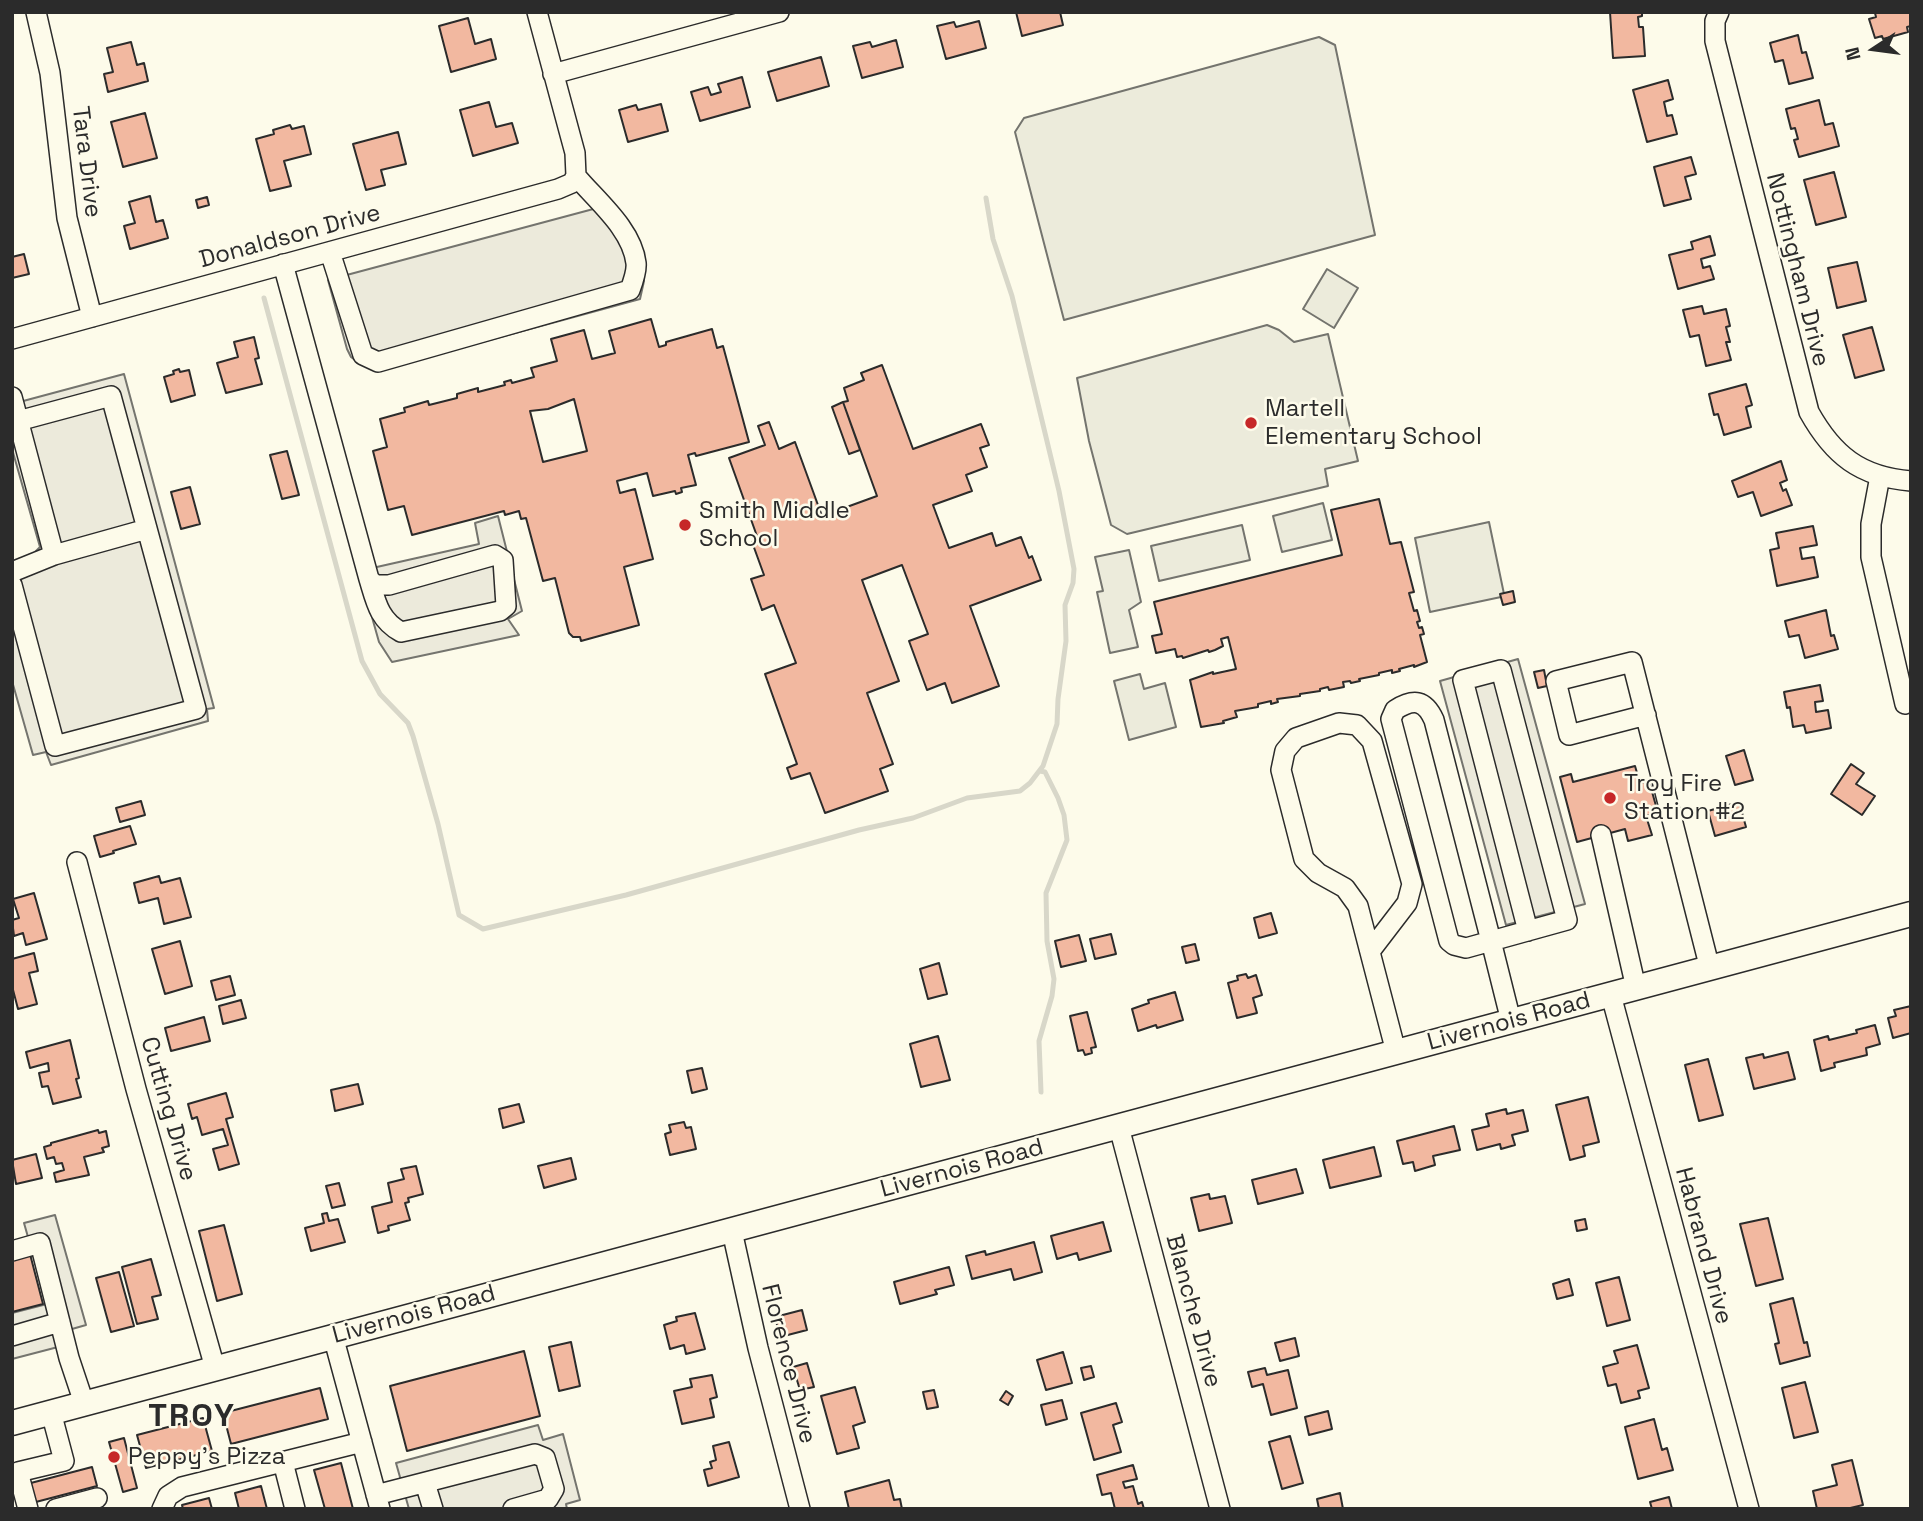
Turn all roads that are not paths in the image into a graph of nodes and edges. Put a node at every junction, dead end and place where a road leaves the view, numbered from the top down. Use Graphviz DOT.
graph roads {
  1 [pos="36,12"];
  2 [pos="537,12"];
  3 [pos="779,12"];
  4 [pos="1719,12"];
  5 [pos="553,74"];
  6 [pos="576,176"];
  7 [pos="330,252"];
  8 [pos="283,264"];
  9 [pos="92,317"];
  10 [pos="12,339"];
  11 [pos="12,397"];
  12 [pos="19,421"];
  13 [pos="1880,476"];
  14 [pos="1911,481"];
  15 [pos="147,529"];
  16 [pos="54,555"];
  17 [pos="12,572"];
  18 [pos="369,579"];
  19 [pos="12,585"];
  20 [pos="1905,704"];
  21 [pos="1646,715"];
  22 [pos="1601,835"];
  23 [pos="77,863"];
  24 [pos="1911,914"];
  25 [pos="1528,931"];
  26 [pos="1491,941"];
  27 [pos="1371,950"];
  28 [pos="1710,969"];
  29 [pos="1636,988"];
  30 [pos="1611,995"];
  31 [pos="1511,1021"];
  32 [pos="1396,1052"];
  33 [pos="1119,1127"];
  34 [pos="732,1231"];
  35 [pos="12,1251"];
  36 [pos="60,1322"];
  37 [pos="12,1336"];
  38 [pos="334,1336"];
  39 [pos="215,1368"];
  40 [pos="83,1403"];
  41 [pos="51,1412"];
  42 [pos="12,1423"];
  43 [pos="362,1442"];
  44 [pos="283,1462"];
  45 [pos="425,1483"];
  46 [pos="97,1498"];
  47 [pos="378,1502"];
  48 [pos="28,1509"];
  49 [pos="56,1509"];
  50 [pos="162,1509"];
  51 [pos="295,1509"];
  52 [pos="433,1509"];
  53 [pos="513,1509"];
  54 [pos="800,1509"];
  55 [pos="1220,1509"];
  56 [pos="1748,1509"];
  1 -- 9 [label="street, Tara Drive"];
  2 -- 5 [label="street"];
  3 -- 5 [label="street"];
  4 -- 13 [label="street, Nottingham Drive"];
  5 -- 6 [label="street"];
  6 -- 7 [label="street, Donaldson Drive"];
  6 -- 7 [label="street"];
  7 -- 8 [label="street, Donaldson Drive"];
  8 -- 9 [label="street, Donaldson Drive"];
  8 -- 18 [label="street"];
  9 -- 10 [label="street, Donaldson Drive"];
  11 -- 12 [label="street"];
  12 -- 15 [label="street"];
  12 -- 16 [label="street"];
  13 -- 14 [label="street, Nottingham Drive"];
  13 -- 20 [label="street"];
  15 -- 16 [label="street"];
  15 -- 19 [label="street"];
  16 -- 17 [label="street"];
  18 -- 18 [label="street"];
  21 -- 21 [label="street"];
  21 -- 28 [label="street"];
  22 -- 29 [label="street"];
  23 -- 39 [label="street, Cutting Drive"];
  24 -- 28 [label="main road, Livernois Road"];
  25 -- 25 [label="street"];
  25 -- 26 [label="street"];
  26 -- 26 [label="street"];
  26 -- 31 [label="street"];
  27 -- 27 [label="street"];
  27 -- 32 [label="street"];
  28 -- 29 [label="main road, Livernois Road"];
  29 -- 30 [label="main road, Livernois Road"];
  30 -- 31 [label="main road, Livernois Road"];
  30 -- 56 [label="street, Habrand Drive"];
  31 -- 32 [label="main road, Livernois Road"];
  32 -- 33 [label="main road, Livernois Road"];
  33 -- 34 [label="main road, Livernois Road"];
  33 -- 55 [label="street, Blanche Drive"];
  34 -- 38 [label="main road, Livernois Road"];
  34 -- 54 [label="street, Florence Drive"];
  35 -- 36 [label="street"];
  36 -- 37 [label="street"];
  36 -- 40 [label="street"];
  38 -- 39 [label="main road, Livernois Road"];
  38 -- 43 [label="street"];
  39 -- 40 [label="main road, Livernois Road"];
  40 -- 41 [label="main road, Livernois Road"];
  41 -- 42 [label="main road, Livernois Road"];
  41 -- 48 [label="street"];
  43 -- 44 [label="street"];
  43 -- 47 [label="street"];
  44 -- 50 [label="street"];
  44 -- 51 [label="street"];
  45 -- 47 [label="street"];
  45 -- 52 [label="street"];
  45 -- 53 [label="street"];
  46 -- 49 [label="street"];
}
